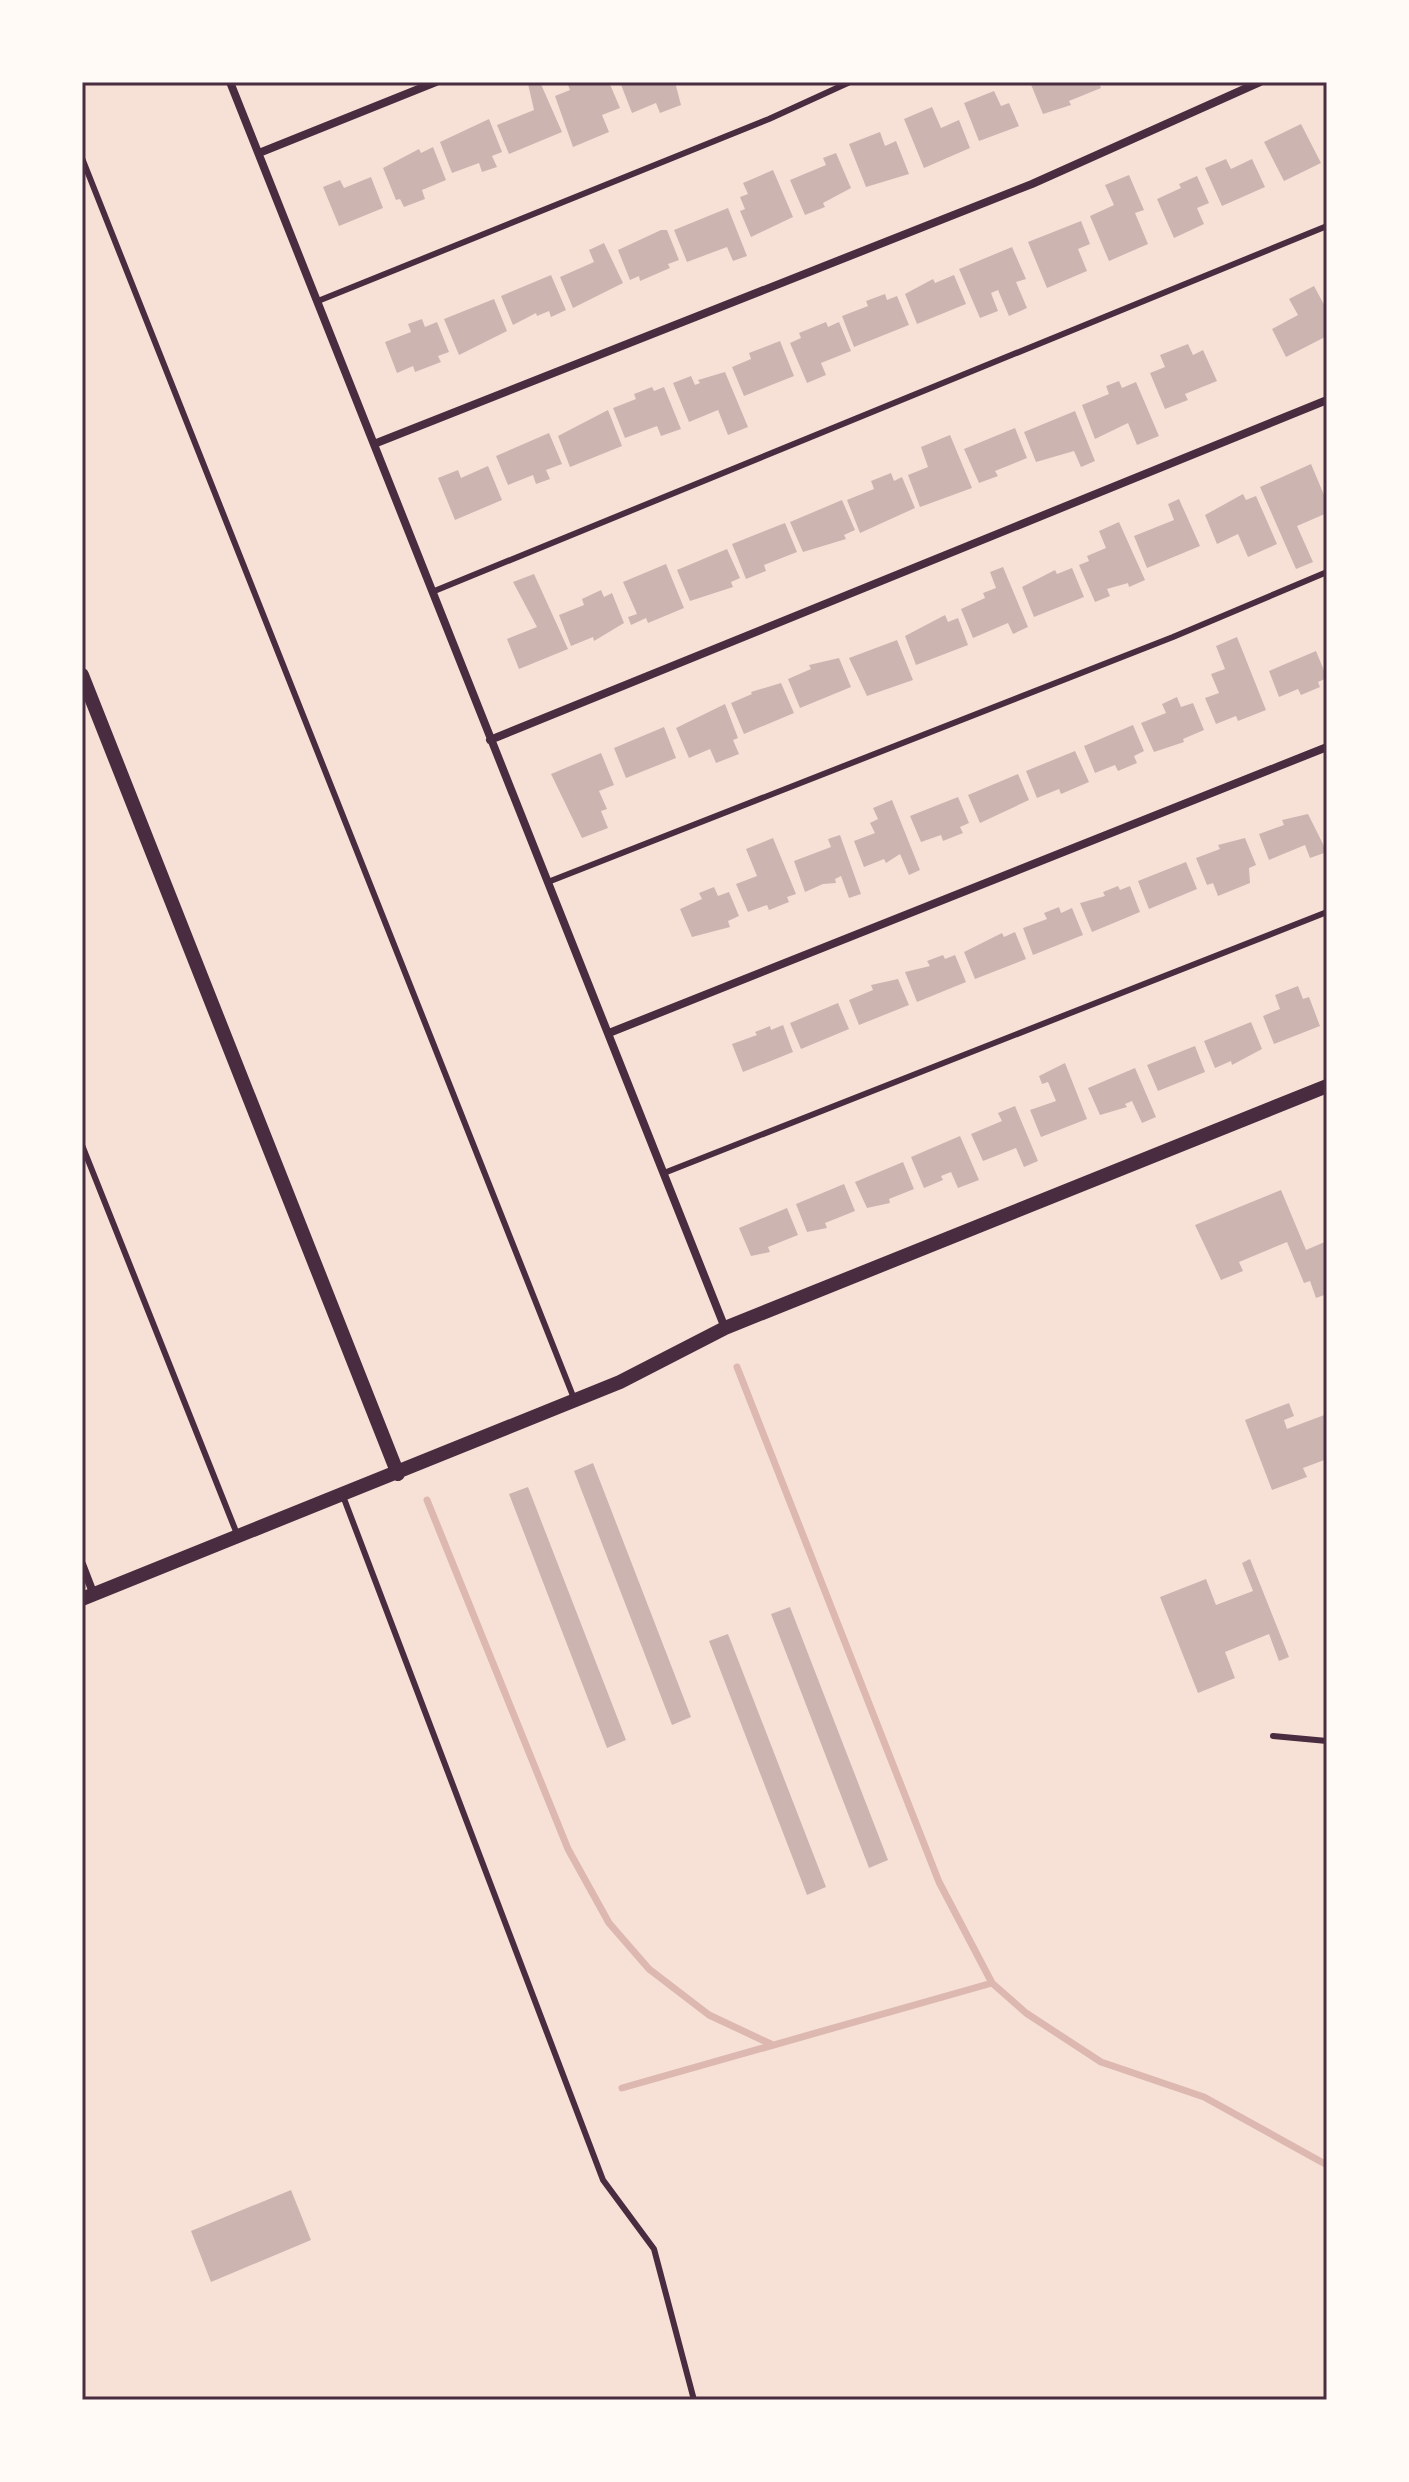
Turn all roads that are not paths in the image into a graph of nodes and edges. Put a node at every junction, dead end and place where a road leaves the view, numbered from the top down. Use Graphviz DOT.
graph roads {
  1 [pos="230,82"];
  2 [pos="436,82"];
  3 [pos="850,82"];
  4 [pos="1260,82"];
  5 [pos="259,153"];
  6 [pos="82,158"];
  7 [pos="1327,226"];
  8 [pos="318,301"];
  9 [pos="1327,400"];
  10 [pos="374,444"];
  11 [pos="1327,572"];
  12 [pos="432,592"];
  13 [pos="82,675"];
  14 [pos="490,740"];
  15 [pos="1327,747"];
  16 [pos="548,882"];
  17 [pos="1327,912"];
  18 [pos="609,1033"];
  19 [pos="1327,1086"];
  20 [pos="82,1145"];
  21 [pos="664,1173"];
  22 [pos="725,1328"];
  23 [pos="575,1401"];
  24 [pos="398,1474"];
  25 [pos="343,1496"];
  26 [pos="238,1537"];
  27 [pos="1327,1558"];
  28 [pos="82,1564"];
  29 [pos="1327,1566"];
  30 [pos="88,1597"];
  31 [pos="1273,1736"];
  32 [pos="1327,1741"];
  33 [pos="694,2400"];
  1 -- 5 [label="street"];
  2 -- 5 [label="street"];
  3 -- 8 [label="lane"];
  4 -- 10 [label="street"];
  5 -- 8 [label="street"];
  6 -- 23 [label="lane"];
  7 -- 12 [label="lane"];
  8 -- 10 [label="street"];
  9 -- 14 [label="street"];
  10 -- 12 [label="street"];
  11 -- 16 [label="lane"];
  12 -- 14 [label="street"];
  13 -- 24 [label="street"];
  14 -- 16 [label="street"];
  15 -- 18 [label="street"];
  16 -- 18 [label="street"];
  17 -- 21 [label="lane"];
  18 -- 21 [label="street"];
  19 -- 22 [label="street"];
  20 -- 26 [label="lane"];
  21 -- 22 [label="street"];
  22 -- 23 [label="street"];
  23 -- 24 [label="street"];
  24 -- 25 [label="street"];
  25 -- 26 [label="street"];
  25 -- 33 [label="lane"];
  26 -- 30 [label="street"];
  27 -- 29 [label="lane"];
  28 -- 30 [label="street"];
  31 -- 32 [label="lane"];
}
